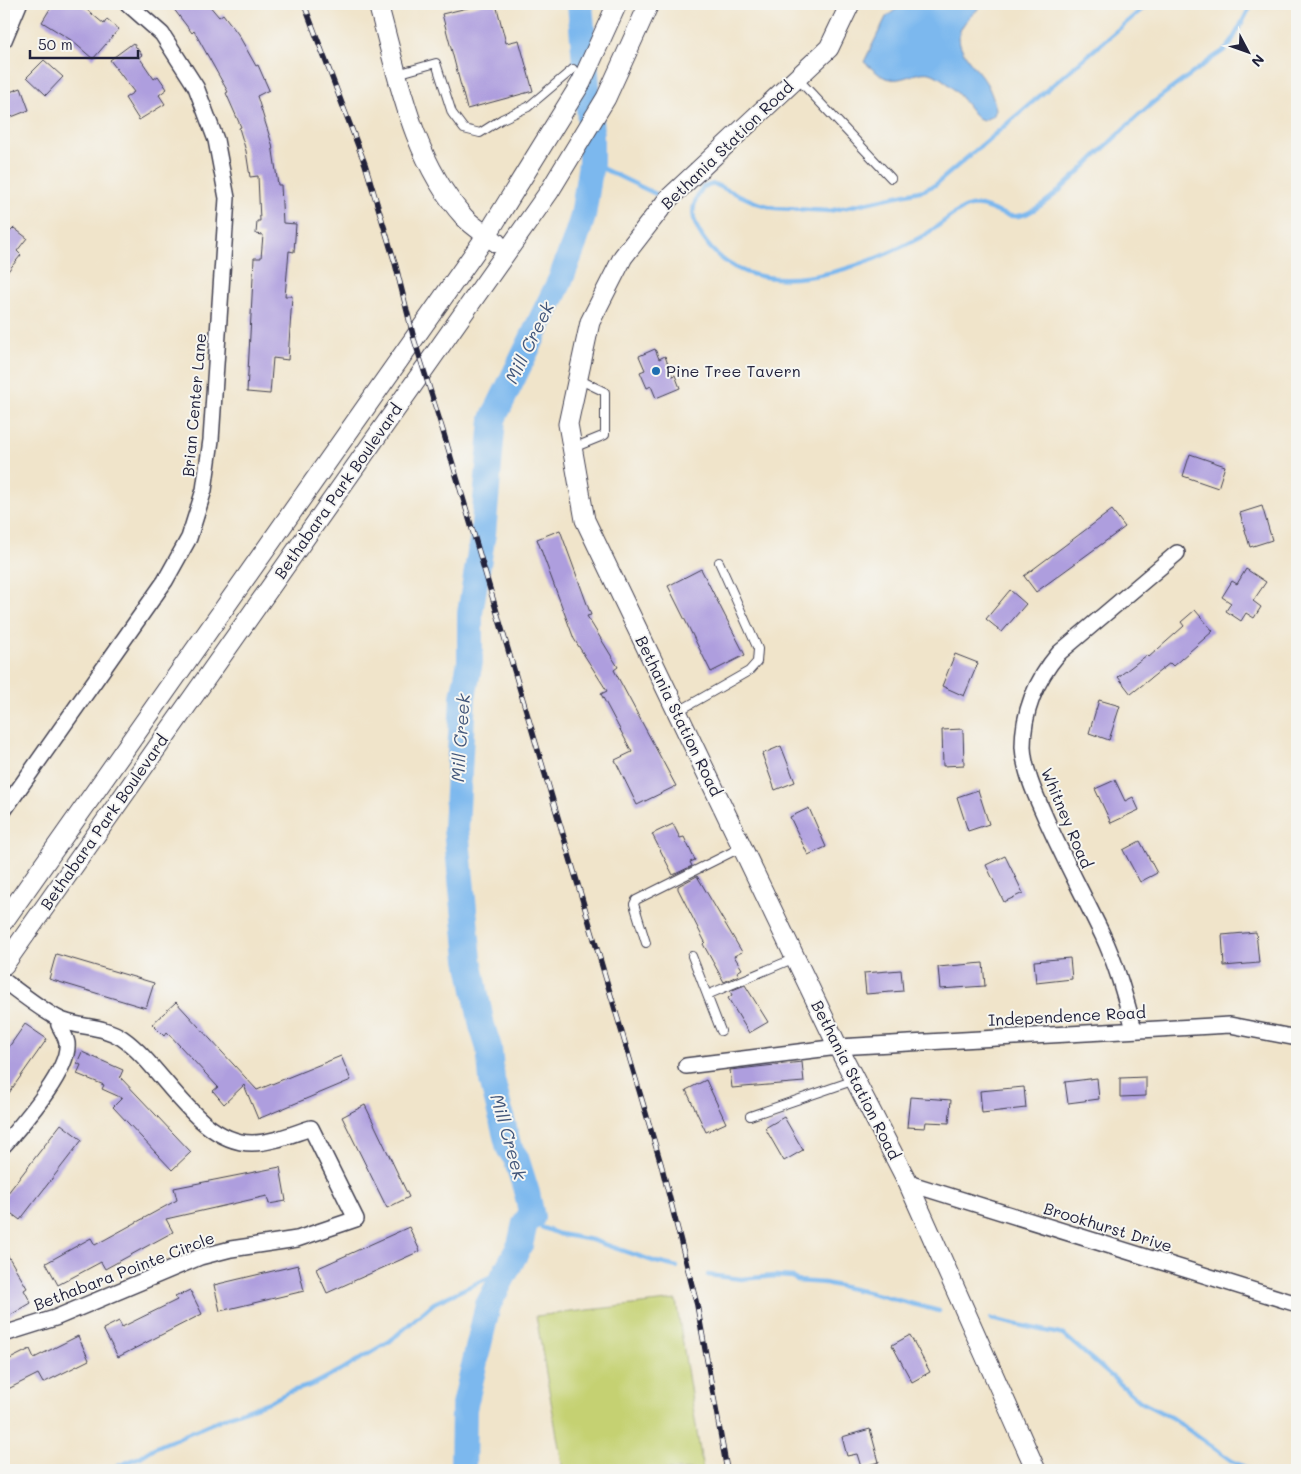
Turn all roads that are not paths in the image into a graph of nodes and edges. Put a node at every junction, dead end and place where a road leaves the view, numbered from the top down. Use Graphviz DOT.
graph roads {
  1 [pos="19,4"];
  2 [pos="128,4"];
  3 [pos="378,4"];
  4 [pos="617,4"];
  5 [pos="649,4"];
  6 [pos="850,4"];
  7 [pos="4,40"];
  8 [pos="573,69"];
  9 [pos="397,74"];
  10 [pos="797,78"];
  11 [pos="891,178"];
  12 [pos="487,235"];
  13 [pos="508,251"];
  14 [pos="578,379"];
  15 [pos="573,448"];
  16 [pos="1177,553"];
  17 [pos="719,562"];
  18 [pos="677,712"];
  19 [pos="4,810"];
  20 [pos="742,847"];
  21 [pos="4,920"];
  22 [pos="646,943"];
  23 [pos="692,956"];
  24 [pos="796,958"];
  25 [pos="4,965"];
  26 [pos="4,981"];
  27 [pos="707,995"];
  28 [pos="63,1021"];
  29 [pos="1134,1029"];
  30 [pos="721,1031"];
  31 [pos="1297,1038"];
  32 [pos="838,1047"];
  33 [pos="686,1066"];
  34 [pos="855,1080"];
  35 [pos="750,1116"];
  36 [pos="4,1145"];
  37 [pos="908,1184"];
  38 [pos="1297,1304"];
  39 [pos="4,1334"];
  40 [pos="1036,1470"];
  1 -- 7 [label="street"];
  2 -- 19 [label="street, Brian Center Lane"];
  3 -- 9 [label="street"];
  4 -- 12 [label="street, Bethabara Park Boulevard"];
  5 -- 13 [label="street, Bethabara Park Boulevard"];
  6 -- 10 [label="street, Bethania Station Road"];
  8 -- 9 [label="lane"];
  9 -- 12 [label="street"];
  10 -- 11 [label="lane"];
  10 -- 14 [label="street, Bethania Station Road"];
  12 -- 13 [label="street"];
  12 -- 21 [label="street, Bethabara Park Boulevard"];
  13 -- 25 [label="street, Bethabara Park Boulevard"];
  14 -- 15 [label="street, Bethania Station Road"];
  14 -- 15 [label="lane"];
  15 -- 18 [label="street, Bethania Station Road"];
  16 -- 29 [label="street, Whitney Road"];
  17 -- 18 [label="lane"];
  18 -- 20 [label="street, Bethania Station Road"];
  20 -- 22 [label="lane"];
  20 -- 24 [label="street, Bethania Station Road"];
  23 -- 27 [label="lane"];
  24 -- 27 [label="lane"];
  24 -- 32 [label="street, Bethania Station Road"];
  26 -- 28 [label="street, Bethabara Pointe Circle"];
  27 -- 30 [label="lane"];
  28 -- 36 [label="street"];
  28 -- 39 [label="street, Bethabara Pointe Circle"];
  29 -- 31 [label="street, Independence Road"];
  29 -- 32 [label="street, Independence Road"];
  32 -- 33 [label="street, Independence Road"];
  32 -- 34 [label="street, Bethania Station Road"];
  34 -- 35 [label="lane"];
  34 -- 37 [label="street, Bethania Station Road"];
  37 -- 38 [label="street, Brookhurst Drive"];
  37 -- 40 [label="street, Bethania Station Road"];
}
